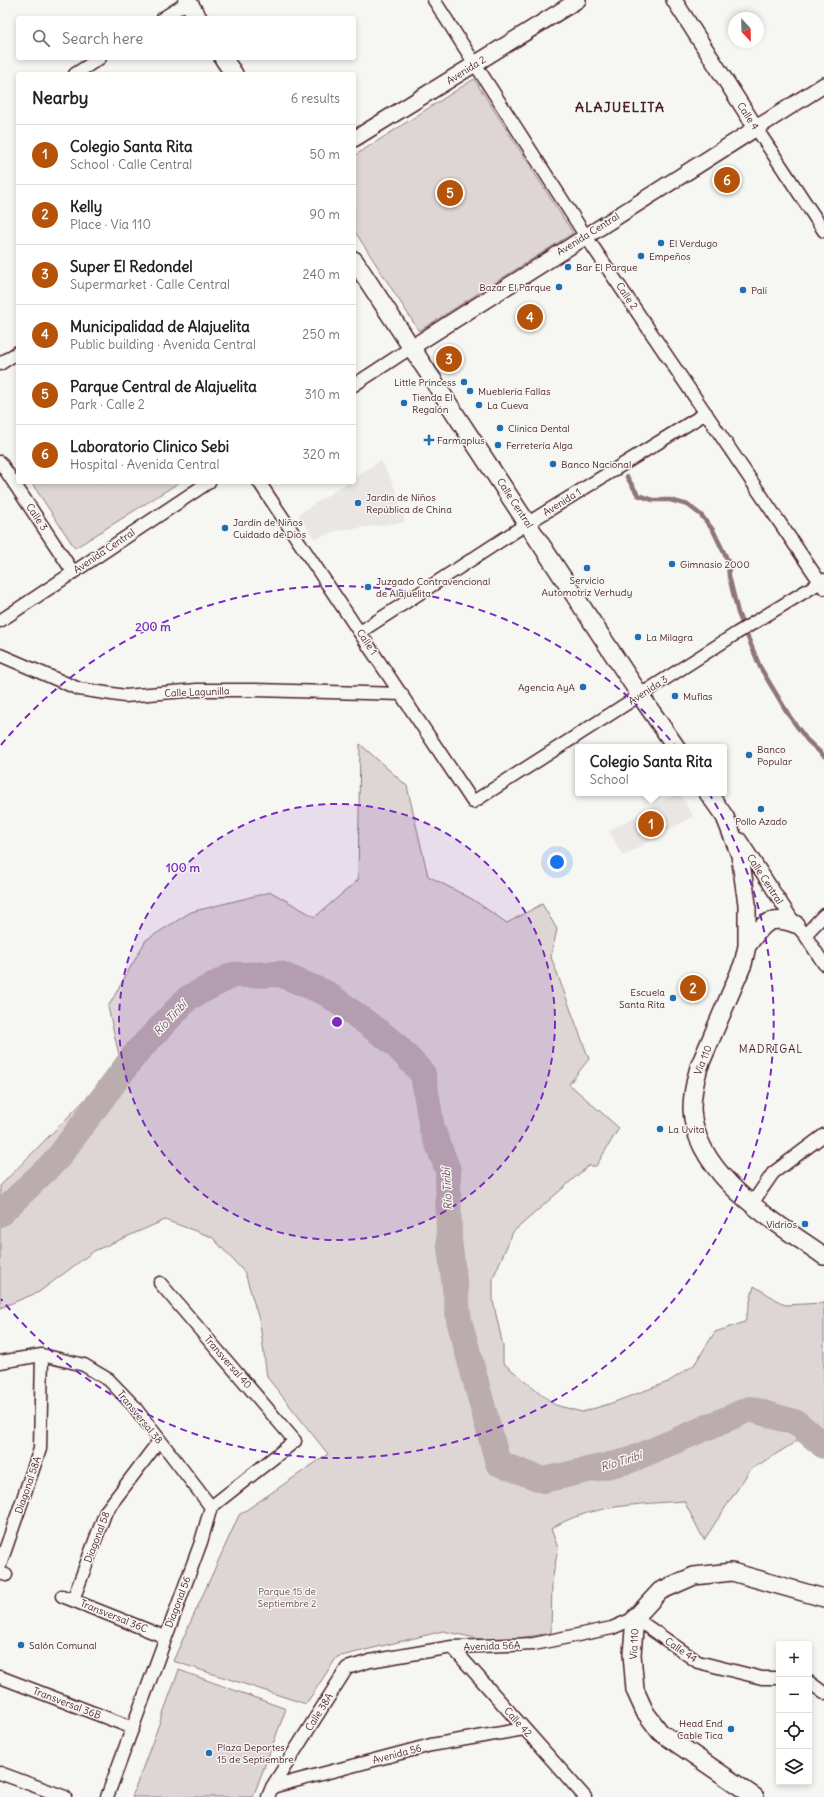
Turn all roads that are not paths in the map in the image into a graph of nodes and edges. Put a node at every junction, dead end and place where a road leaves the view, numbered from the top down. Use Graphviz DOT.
graph roads {
  1 [pos="434,0"];
  2 [pos="578,0"];
  3 [pos="674,0"];
  4 [pos="189,1"];
  5 [pos="166,16"];
  6 [pos="197,16"];
  7 [pos="97,60"];
  8 [pos="224,60"];
  9 [pos="474,64"];
  10 [pos="78,72"];
  11 [pos="233,72"];
  12 [pos="824,85"];
  13 [pos="756,128"];
  14 [pos="356,138"];
  15 [pos="824,231"];
  16 [pos="585,235"];
  17 [pos="356,263"];
  18 [pos="412,347"];
  19 [pos="16,353"];
  20 [pos="0,364"];
  21 [pos="356,384"];
  22 [pos="706,413"];
  23 [pos="0,462"];
  24 [pos="206,484"];
  25 [pos="260,484"];
  26 [pos="528,523"];
  27 [pos="73,572"];
  28 [pos="823,584"];
  29 [pos="0,621"];
  30 [pos="360,632"];
  31 [pos="0,655"];
  32 [pos="402,694"];
  33 [pos="640,695"];
  34 [pos="674,744"];
  35 [pos="710,796"];
  36 [pos="473,802"];
  37 [pos="725,818"];
  38 [pos="824,915"];
  39 [pos="800,929"];
  40 [pos="747,946"];
  41 [pos="824,964"];
  42 [pos="824,1135"];
  43 [pos="751,1205"];
  44 [pos="824,1256"];
  45 [pos="160,1283"];
  46 [pos="42,1355"];
  47 [pos="0,1362"];
  48 [pos="159,1441"];
  49 [pos="211,1507"];
  50 [pos="2,1571"];
  51 [pos="68,1598"];
  52 [pos="824,1598"];
  53 [pos="635,1618"];
  54 [pos="165,1637"];
  55 [pos="452,1647"];
  56 [pos="347,1668"];
  57 [pos="0,1677"];
  58 [pos="776,1678"];
  59 [pos="812,1684"];
  60 [pos="824,1693"];
  61 [pos="133,1728"];
  62 [pos="524,1729"];
  63 [pos="0,1773"];
  64 [pos="270,1792"];
  65 [pos="65,1797"];
  66 [pos="107,1797"];
  67 [pos="586,1797"];
  68 [pos="755,1797"];
  1 -- 9 [label="street, Calle 2"];
  2 -- 9 [label="street, Avenida 2"];
  3 -- 13 [label="street, Calle 4"];
  4 -- 5 [label="street"];
  4 -- 6 [label="main road"];
  7 -- 10 [label="street"];
  8 -- 11 [label="main road"];
  9 -- 14 [label="street, Avenida 2"];
  9 -- 16 [label="street, Calle 2"];
  12 -- 13 [label="street, Avenida Central"];
  13 -- 15 [label="street, Calle 4"];
  13 -- 16 [label="street, Avenida Central"];
  16 -- 18 [label="street, Avenida Central"];
  16 -- 22 [label="street, Calle 2"];
  17 -- 18 [label="main road, Calle Central"];
  18 -- 21 [label="street, Avenida Central"];
  18 -- 26 [label="main road, Calle Central"];
  19 -- 20 [label="street"];
  22 -- 26 [label="street, Avenida 1"];
  22 -- 28 [label="street, Calle 2"];
  23 -- 27 [label="street, Calle 3"];
  24 -- 27 [label="street, Avenida Central"];
  25 -- 30 [label="street, Calle 1"];
  26 -- 30 [label="street, Avenida 1"];
  26 -- 33 [label="main road, Calle Central"];
  27 -- 29 [label="street, Avenida Central"];
  28 -- 33 [label="street, Avenida 3"];
  30 -- 32 [label="street, Calle 1"];
  31 -- 32 [label="street, Calle Lagunilla"];
  32 -- 36 [label="street, Calle 1"];
  33 -- 34 [label="main road, Calle Central"];
  33 -- 36 [label="street, Avenida 3"];
  35 -- 37 [label="main road, Calle Central"];
  37 -- 39 [label="street, Calle Central"];
  37 -- 40 [label="main road, Vía 110"];
  38 -- 39 [label="street"];
  39 -- 40 [label="main road"];
  39 -- 41 [label="street, Calle Central"];
  40 -- 43 [label="main road, Vía 110"];
  42 -- 43 [label="street"];
  43 -- 44 [label="main road, Vía 110"];
  45 -- 49 [label="street, Transversal 40"];
  46 -- 47 [label="street, Transversal 38"];
  46 -- 48 [label="street, Transversal 38"];
  46 -- 50 [label="street, Diagonal 58A"];
  48 -- 49 [label="street, Transversal 38"];
  48 -- 51 [label="street, Diagonal 58"];
  49 -- 54 [label="street, Diagonal 56"];
  51 -- 54 [label="street, Transversal 36C"];
  52 -- 53 [label="main road, Vía 110"];
  53 -- 55 [label="street, Avenida 56A"];
  53 -- 58 [label="street, Calle 44"];
  53 -- 68 [label="main road, Vía 110"];
  54 -- 61 [label="street, Diagonal 56"];
  55 -- 56 [label="street, Avenida 56A"];
  55 -- 62 [label="street, Calle 42"];
  56 -- 64 [label="street, Calle 38A"];
  57 -- 61 [label="street, Transversal 36B"];
  59 -- 60 [label="street"];
  61 -- 66 [label="street, Diagonal 56"];
  62 -- 64 [label="street, Avenida 56"];
  62 -- 67 [label="street, Calle 42"];
  63 -- 65 [label="street"];
}
